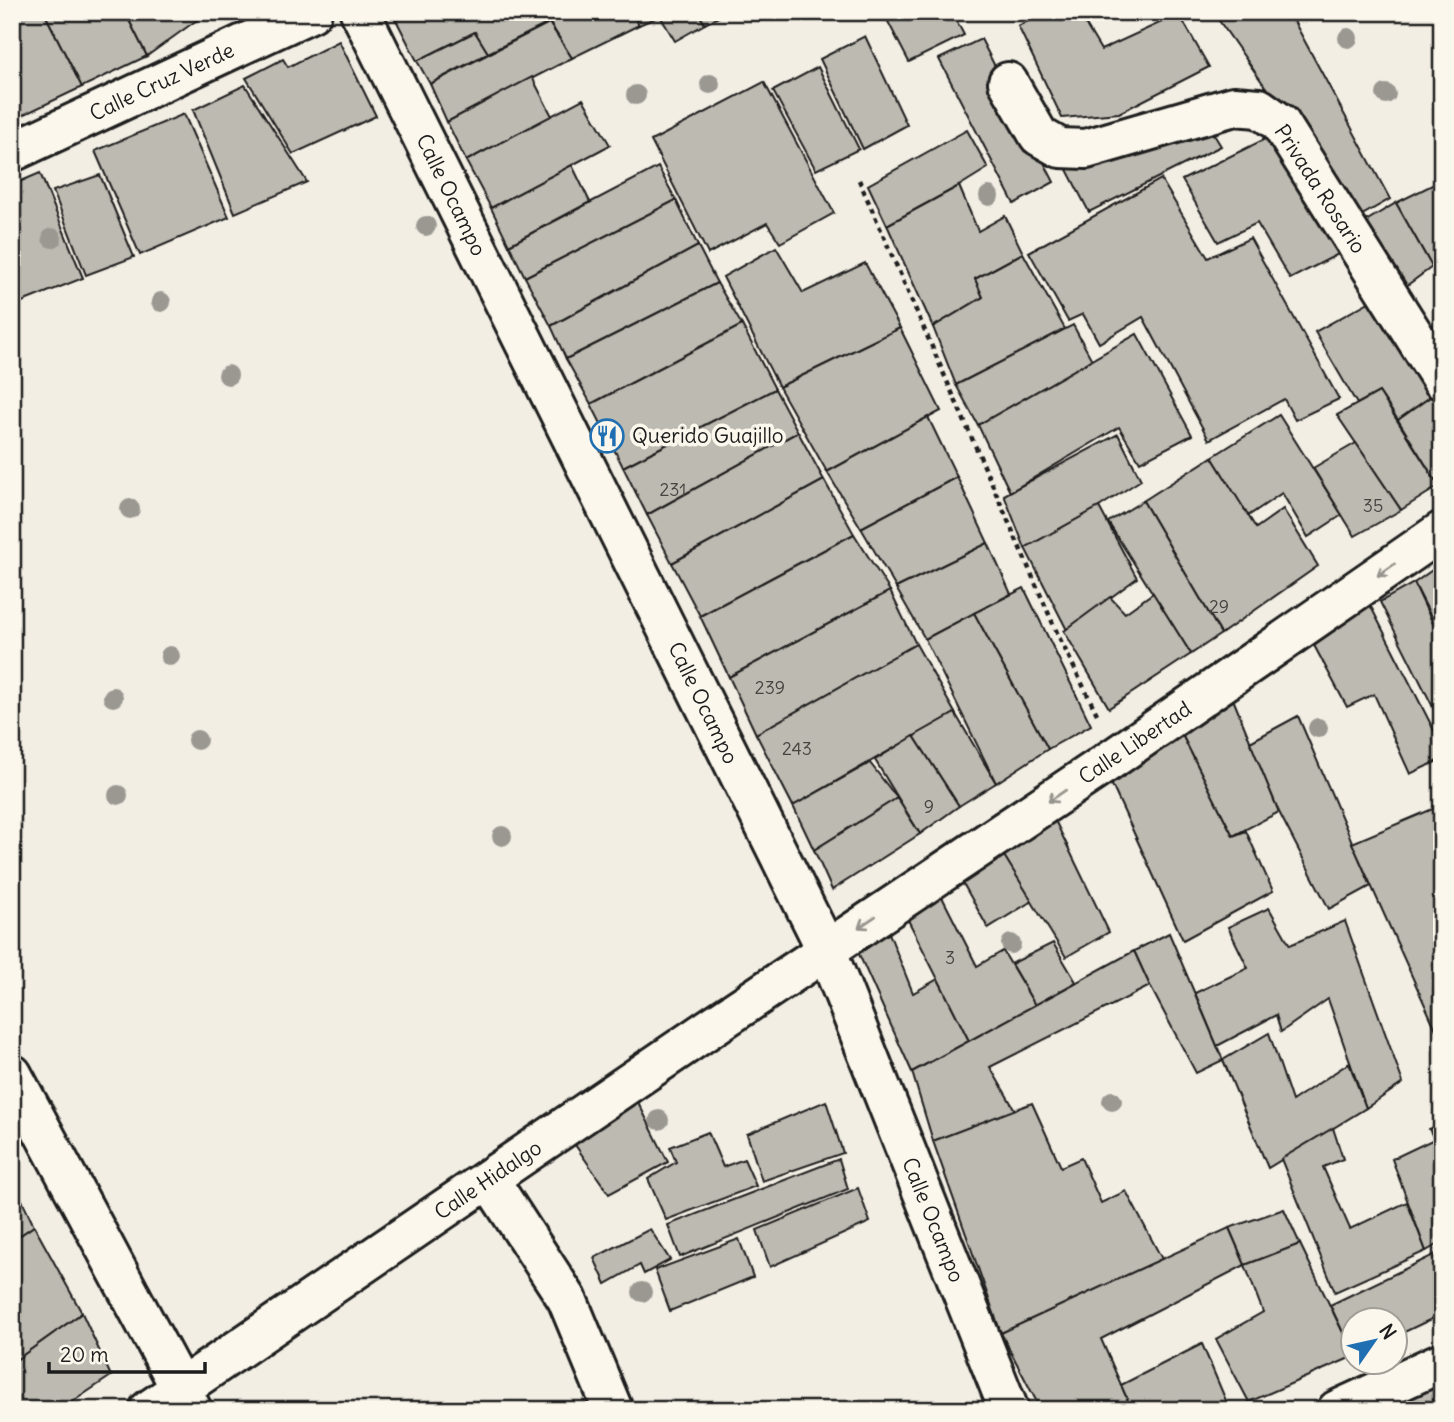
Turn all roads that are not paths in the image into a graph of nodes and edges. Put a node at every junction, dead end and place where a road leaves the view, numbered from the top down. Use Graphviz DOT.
graph roads {
  1 [pos="312,12"];
  2 [pos="360,12"];
  3 [pos="1009,82"];
  4 [pos="12,152"];
  5 [pos="1442,380"];
  6 [pos="1442,531"];
  7 [pos="826,949"];
  8 [pos="12,1074"];
  9 [pos="489,1179"];
  10 [pos="1442,1362"];
  11 [pos="187,1399"];
  12 [pos="149,1410"];
  13 [pos="614,1410"];
  14 [pos="1009,1410"];
  15 [pos="1337,1410"];
  1 -- 4 [label="street, Calle Cruz Verde"];
  2 -- 7 [label="street, Calle Ocampo"];
  3 -- 5 [label="street, Privada Rosario"];
  6 -- 7 [label="street, Calle Libertad, one-way"];
  7 -- 9 [label="street, Calle Hidalgo"];
  7 -- 14 [label="street, Calle Ocampo"];
  8 -- 11 [label="street"];
  9 -- 11 [label="street, Calle Hidalgo"];
  9 -- 13 [label="street"];
  10 -- 15 [label="street"];
  11 -- 12 [label="street, Calle Hidalgo"];
}
